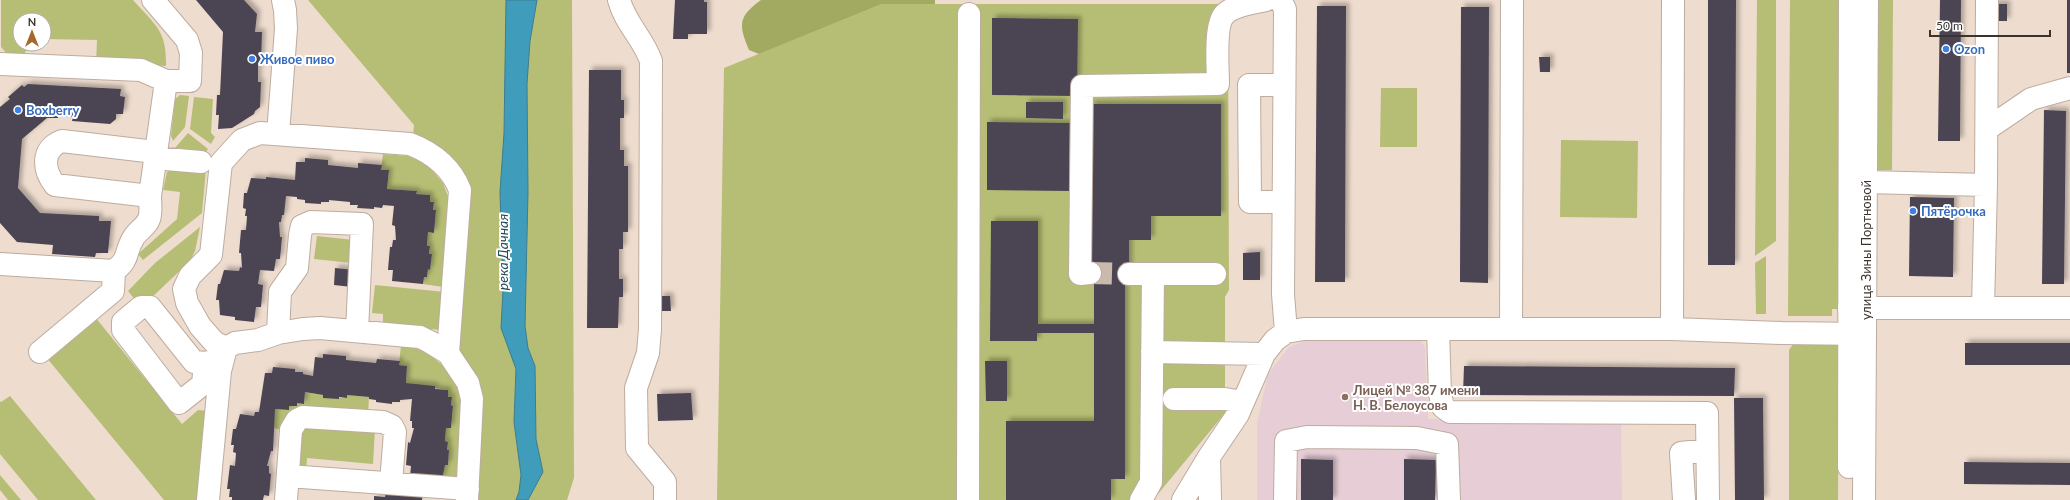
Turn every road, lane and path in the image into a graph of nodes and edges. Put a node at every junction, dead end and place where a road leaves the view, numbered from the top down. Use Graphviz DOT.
graph roads {
  1 [pos="153,0"];
  2 [pos="283,0"];
  3 [pos="619,0"];
  4 [pos="1266,0"];
  5 [pos="1280,0"];
  6 [pos="1512,0"];
  7 [pos="1673,0"];
  8 [pos="1850,0"];
  9 [pos="1867,0"];
  10 [pos="1987,0"];
  11 [pos="969,14"];
  12 [pos="0,64"];
  13 [pos="166,81"];
  14 [pos="1284,85"];
  15 [pos="2070,88"];
  16 [pos="1987,129"];
  17 [pos="278,134"];
  18 [pos="155,155"];
  19 [pos="201,162"];
  20 [pos="1866,182"];
  21 [pos="1986,185"];
  22 [pos="150,196"];
  23 [pos="1284,202"];
  24 [pos="0,264"];
  25 [pos="114,271"];
  26 [pos="1090,273"];
  27 [pos="1129,274"];
  28 [pos="1153,274"];
  29 [pos="1215,274"];
  30 [pos="1857,308"];
  31 [pos="1983,308"];
  32 [pos="2070,308"];
  33 [pos="1511,329"];
  34 [pos="1672,329"];
  35 [pos="1438,330"];
  36 [pos="357,331"];
  37 [pos="1286,332"];
  38 [pos="278,333"];
  39 [pos="1857,334"];
  40 [pos="40,352"];
  41 [pos="1152,352"];
  42 [pos="448,353"];
  43 [pos="1264,354"];
  44 [pos="218,357"];
  45 [pos="1174,399"];
  46 [pos="1243,402"];
  47 [pos="1707,450"];
  48 [pos="1209,457"];
  49 [pos="288,476"];
  50 [pos="391,483"];
  51 [pos="468,495"];
  52 [pos="208,500"];
  53 [pos="286,500"];
  54 [pos="665,500"];
  55 [pos="968,500"];
  56 [pos="1141,500"];
  57 [pos="1183,500"];
  58 [pos="1210,500"];
  59 [pos="1285,500"];
  60 [pos="1449,500"];
  61 [pos="1684,500"];
  62 [pos="1708,500"];
  63 [pos="1849,500"];
  64 [pos="1864,500"];
  1 -- 13 [label="main road"];
  2 -- 17 [label="main road"];
  3 -- 54 [label="main road"];
  4 -- 26 [label="main road"];
  5 -- 14 [label="main road"];
  6 -- 33 [label="main road"];
  7 -- 34 [label="main road"];
  8 -- 30 [label="main road, улица Зины Портновой"];
  9 -- 20 [label="main road, улица Зины Портновой"];
  10 -- 16 [label="main road"];
  11 -- 55 [label="main road"];
  12 -- 13 [label="main road"];
  13 -- 18 [label="main road"];
  14 -- 23 [label="main road"];
  14 -- 23 [label="main road"];
  15 -- 16 [label="main road"];
  16 -- 21 [label="main road"];
  17 -- 42 [label="main road"];
  17 -- 44 [label="main road"];
  18 -- 19 [label="main road"];
  18 -- 22 [label="main road"];
  18 -- 22 [label="main road"];
  20 -- 21 [label="main road"];
  20 -- 30 [label="main road, улица Зины Портновой"];
  21 -- 31 [label="main road"];
  22 -- 25 [label="main road"];
  23 -- 37 [label="main road"];
  24 -- 25 [label="main road"];
  25 -- 40 [label="main road"];
  27 -- 28 [label="main road"];
  28 -- 29 [label="main road"];
  28 -- 41 [label="main road"];
  30 -- 31 [label="main road"];
  30 -- 39 [label="main road, улица Зины Портновой"];
  31 -- 32 [label="main road"];
  33 -- 34 [label="main road"];
  33 -- 35 [label="main road"];
  34 -- 39 [label="main road"];
  35 -- 37 [label="main road"];
  35 -- 47 [label="main road"];
  36 -- 38 [label="main road"];
  36 -- 38 [label="main road"];
  36 -- 42 [label="main road"];
  37 -- 43 [label="main road"];
  38 -- 44 [label="main road"];
  39 -- 63 [label="main road, улица Зины Портновой"];
  39 -- 64 [label="main road, улица Зины Портновой"];
  41 -- 43 [label="main road"];
  41 -- 56 [label="main road"];
  42 -- 51 [label="main road"];
  43 -- 46 [label="main road"];
  44 -- 52 [label="main road"];
  45 -- 46 [label="main road"];
  46 -- 48 [label="main road"];
  47 -- 61 [label="main road"];
  47 -- 62 [label="main road"];
  48 -- 57 [label="main road"];
  48 -- 58 [label="main road"];
  49 -- 50 [label="main road"];
  49 -- 50 [label="main road"];
  49 -- 53 [label="main road"];
  50 -- 51 [label="main road"];
  59 -- 60 [label="main road"];
}
